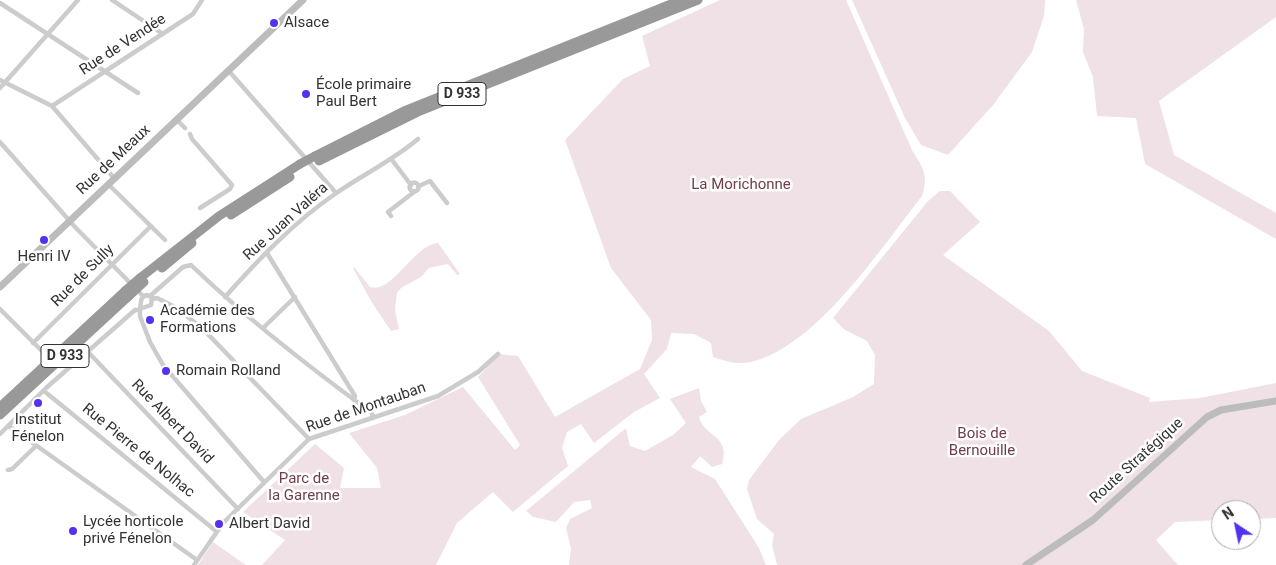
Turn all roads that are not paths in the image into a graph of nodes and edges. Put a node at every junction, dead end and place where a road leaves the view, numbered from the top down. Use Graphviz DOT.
graph roads {
  1 [pos="78,0"];
  2 [pos="112,0"];
  3 [pos="202,0"];
  4 [pos="681,0"];
  5 [pos="698,0"];
  6 [pos="0,3"];
  7 [pos="302,3"];
  8 [pos="48,34"];
  9 [pos="163,34"];
  10 [pos="230,71"];
  11 [pos="105,72"];
  12 [pos="2,81"];
  13 [pos="0,88"];
  14 [pos="138,93"];
  15 [pos="52,106"];
  16 [pos="177,120"];
  17 [pos="185,128"];
  18 [pos="190,134"];
  19 [pos="418,139"];
  20 [pos="0,142"];
  21 [pos="317,158"];
  22 [pos="392,160"];
  23 [pos="114,178"];
  24 [pos="108,184"];
  25 [pos="411,185"];
  26 [pos="418,186"];
  27 [pos="414,192"];
  28 [pos="336,193"];
  29 [pos="447,203"];
  30 [pos="200,208"];
  31 [pos="391,216"];
  32 [pos="70,220"];
  33 [pos="151,226"];
  34 [pos="165,240"];
  35 [pos="267,253"];
  36 [pos="26,264"];
  37 [pos="112,264"];
  38 [pos="0,290"];
  39 [pos="127,293"];
  40 [pos="143,296"];
  41 [pos="225,297"];
  42 [pos="152,298"];
  43 [pos="295,298"];
  44 [pos="142,306"];
  45 [pos="0,309"];
  46 [pos="132,313"];
  47 [pos="140,316"];
  48 [pos="264,328"];
  49 [pos="34,343"];
  50 [pos="43,352"];
  51 [pos="88,352"];
  52 [pos="498,354"];
  53 [pos="44,391"];
  54 [pos="354,400"];
  55 [pos="1276,402"];
  56 [pos="0,407"];
  57 [pos="0,415"];
  58 [pos="374,418"];
  59 [pos="9,426"];
  60 [pos="0,434"];
  61 [pos="309,439"];
  62 [pos="36,446"];
  63 [pos="8,470"];
  64 [pos="264,482"];
  65 [pos="238,509"];
  66 [pos="216,531"];
  67 [pos="197,560"];
  68 [pos="194,565"];
  69 [pos="1026,565"];
  1 -- 8 [label="street"];
  2 -- 9 [label="street"];
  3 -- 9 [label="street, Rue de Vendée"];
  4 -- 21 [label="highway, D 933"];
  5 -- 21 [label="highway, D 933"];
  6 -- 8 [label="street"];
  7 -- 10 [label="main road, Rue de Meaux"];
  8 -- 11 [label="street"];
  8 -- 12 [label="street"];
  9 -- 11 [label="street, Rue de Vendée"];
  10 -- 16 [label="main road, Rue de Meaux"];
  10 -- 28 [label="street"];
  11 -- 14 [label="street"];
  11 -- 15 [label="street, Rue de Vendée"];
  12 -- 13 [label="street"];
  12 -- 15 [label="street"];
  15 -- 23 [label="street"];
  16 -- 17 [label="street"];
  16 -- 23 [label="main road, Rue de Meaux"];
  18 -- 30 [label="street"];
  19 -- 22 [label="street, Rue Juan Valéra"];
  20 -- 32 [label="street"];
  21 -- 39 [label="highway, D 933, bridge"];
  22 -- 25 [label="street"];
  22 -- 28 [label="street, Rue Juan Valéra"];
  23 -- 24 [label="main road, Rue de Meaux"];
  24 -- 32 [label="main road, Rue de Meaux"];
  24 -- 33 [label="street"];
  25 -- 26 [label="street"];
  25 -- 27 [label="street"];
  26 -- 27 [label="street"];
  26 -- 29 [label="street"];
  27 -- 31 [label="street"];
  28 -- 35 [label="street, Rue Juan Valéra"];
  32 -- 36 [label="main road, Rue de Meaux"];
  32 -- 37 [label="street"];
  33 -- 34 [label="street"];
  33 -- 37 [label="street, Rue de Sully"];
  35 -- 41 [label="street, Rue Juan Valéra"];
  35 -- 43 [label="street"];
  36 -- 38 [label="main road, Rue de Meaux"];
  36 -- 38 [label="main road, Rue de Meaux"];
  37 -- 40 [label="street"];
  37 -- 49 [label="street, Rue de Sully"];
  39 -- 56 [label="highway, D 933"];
  39 -- 57 [label="highway, D 933"];
  40 -- 42 [label="street"];
  40 -- 44 [label="street"];
  41 -- 42 [label="street"];
  41 -- 48 [label="street"];
  42 -- 44 [label="street"];
  42 -- 61 [label="street"];
  43 -- 48 [label="street"];
  43 -- 54 [label="street"];
  44 -- 46 [label="street"];
  44 -- 47 [label="street"];
  45 -- 49 [label="street"];
  46 -- 47 [label="street"];
  46 -- 51 [label="street"];
  47 -- 64 [label="street"];
  48 -- 54 [label="street"];
  49 -- 50 [label="street"];
  51 -- 53 [label="street"];
  51 -- 65 [label="street, Rue Albert David"];
  52 -- 58 [label="street, Rue de Montauban"];
  53 -- 59 [label="street"];
  53 -- 66 [label="street, Rue Pierre de Nolhac"];
  54 -- 58 [label="street"];
  55 -- 69 [label="main road, Route Stratégique"];
  58 -- 61 [label="street, Rue de Montauban"];
  59 -- 60 [label="street"];
  59 -- 62 [label="street"];
  61 -- 64 [label="street, Rue de Montauban"];
  62 -- 63 [label="street"];
  62 -- 67 [label="street"];
  64 -- 65 [label="street, Rue de Montauban"];
  65 -- 66 [label="street, Rue de Montauban"];
  66 -- 67 [label="street, Rue de Montauban"];
  67 -- 68 [label="street, Rue de Montauban"];
}
